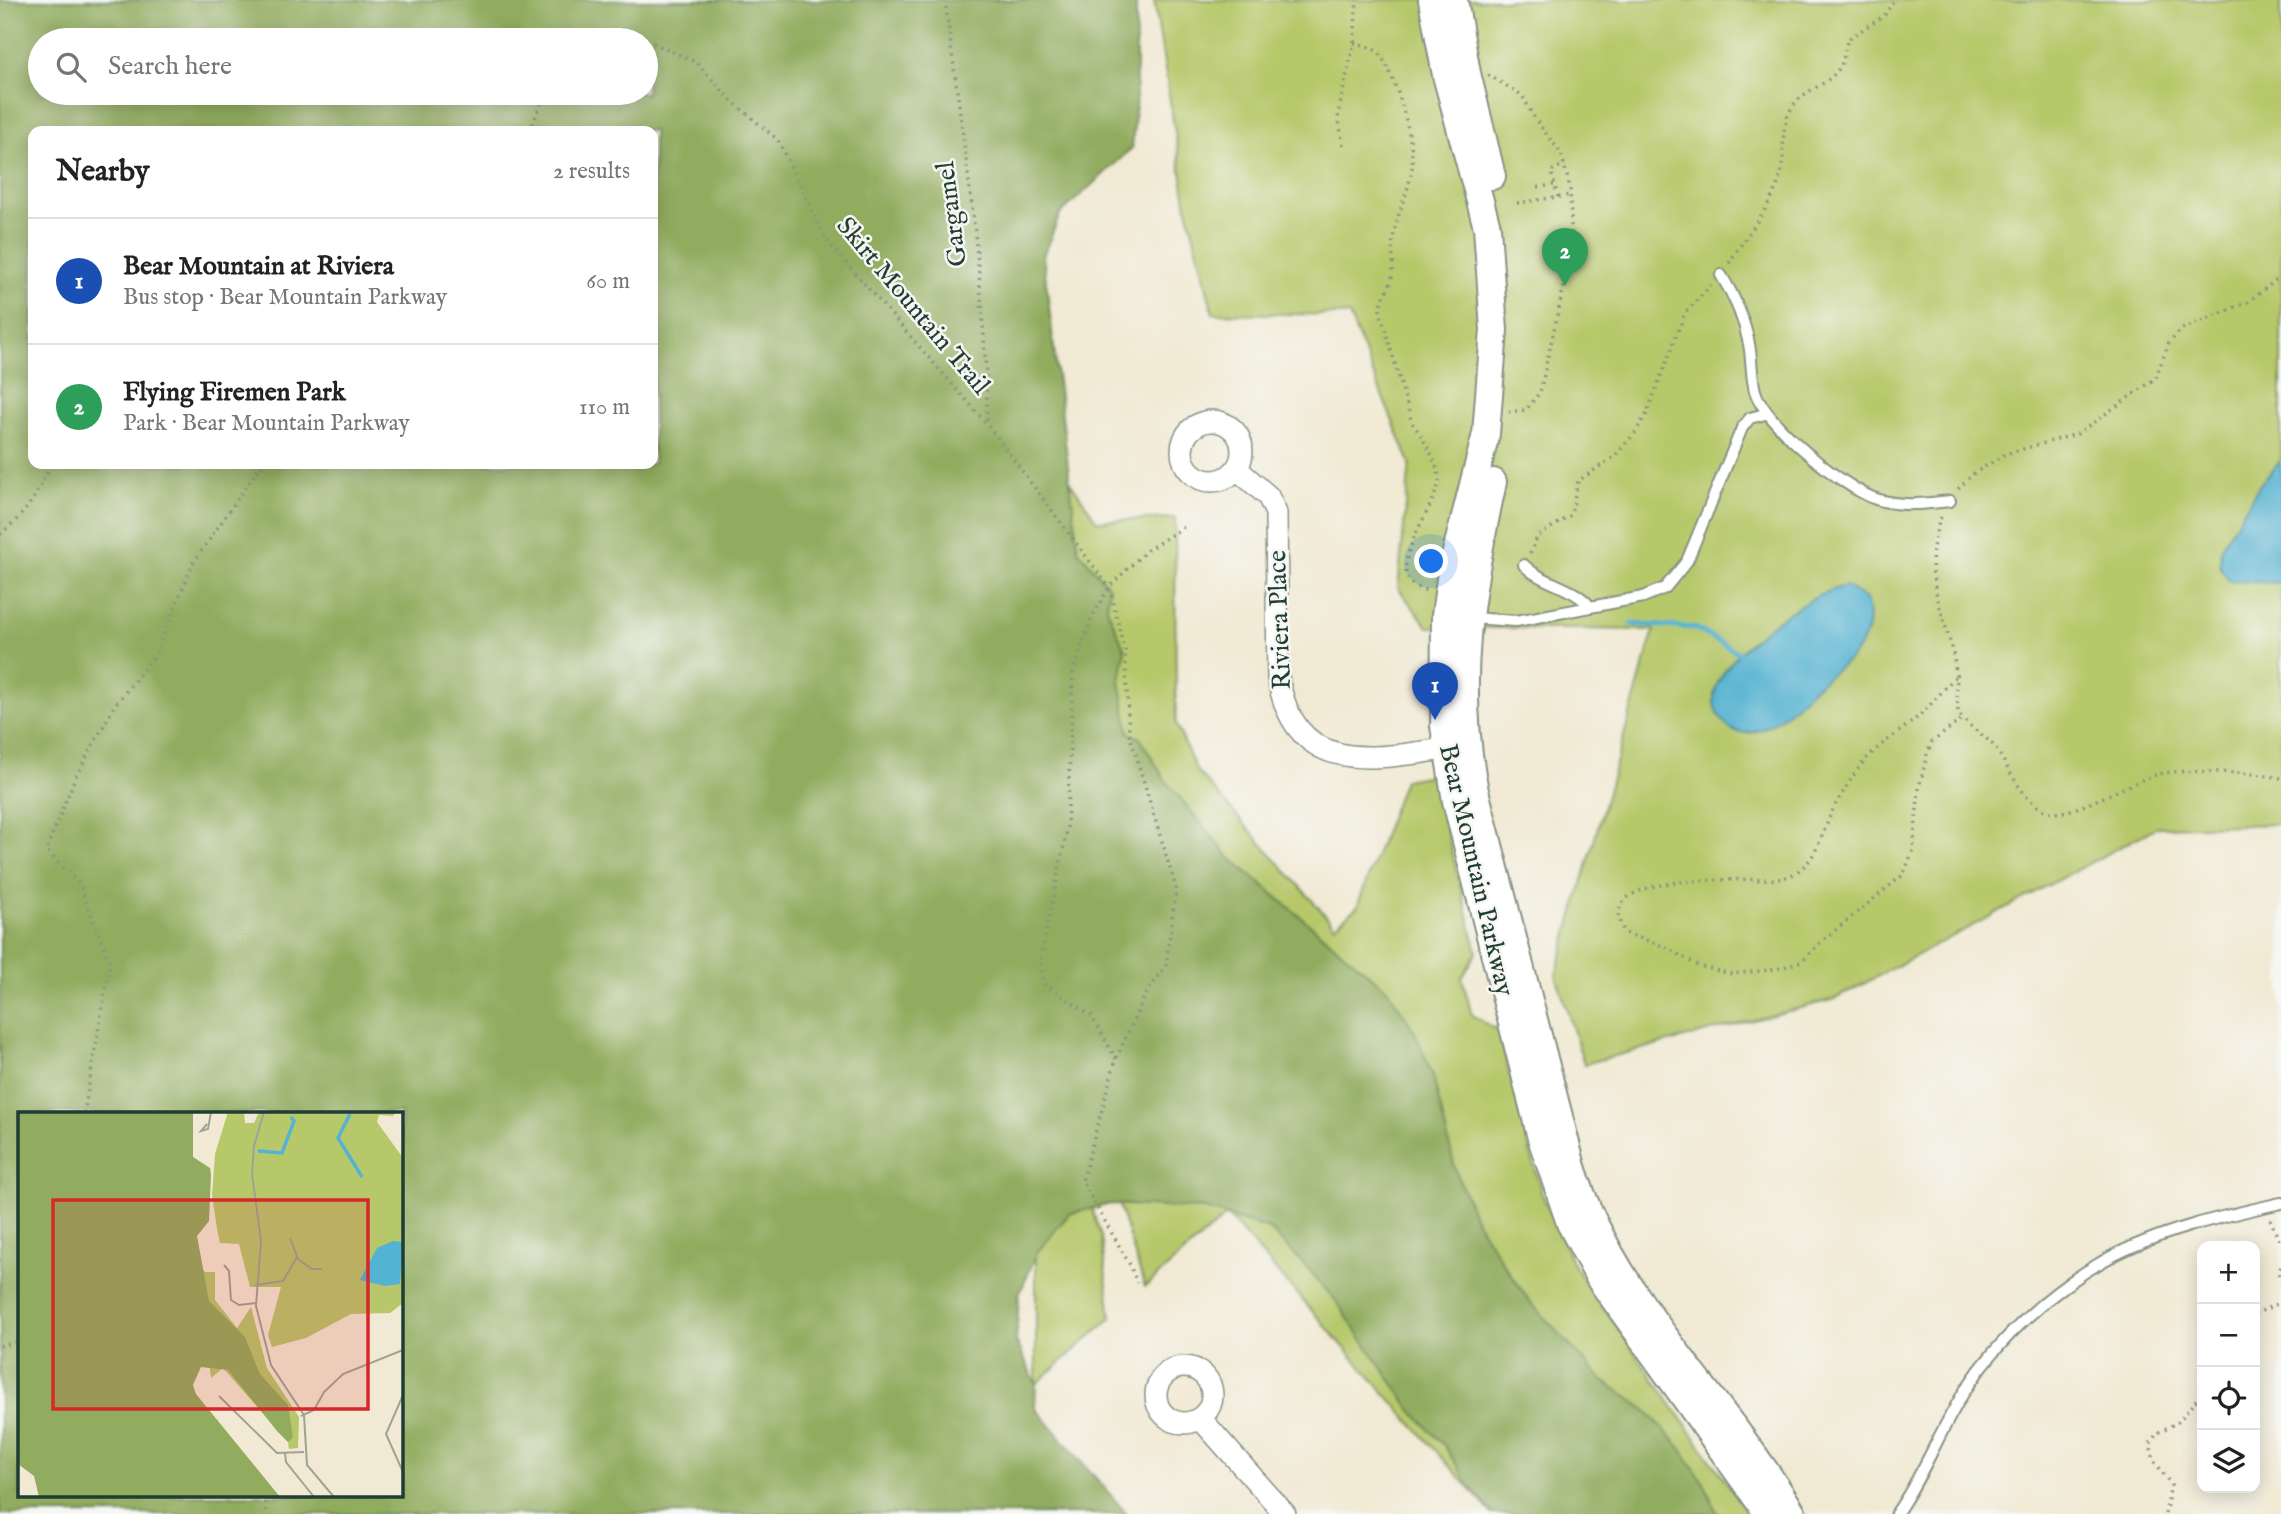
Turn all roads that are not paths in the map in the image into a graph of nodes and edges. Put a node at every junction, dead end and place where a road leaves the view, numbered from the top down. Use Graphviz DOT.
graph roads {
  1 [pos="1432,0"];
  2 [pos="1454,0"];
  3 [pos="1721,275"];
  4 [pos="1766,414"];
  5 [pos="1237,469"];
  6 [pos="1950,502"];
  7 [pos="1524,565"];
  8 [pos="1590,607"];
  9 [pos="1466,618"];
  10 [pos="1457,747"];
  11 [pos="2281,1203"];
  12 [pos="1200,1418"];
  13 [pos="1284,1514"];
  14 [pos="1768,1514"];
  15 [pos="1793,1514"];
  16 [pos="1896,1514"];
  1 -- 10 [label="street, Bear Mountain Parkway"];
  2 -- 9 [label="street, Bear Mountain Parkway"];
  3 -- 4 [label="lane"];
  4 -- 6 [label="lane"];
  4 -- 8 [label="lane"];
  5 -- 10 [label="street, Riviera Place"];
  7 -- 8 [label="lane"];
  8 -- 9 [label="lane"];
  9 -- 10 [label="street, Bear Mountain Parkway"];
  10 -- 14 [label="street, Bear Mountain Parkway"];
  10 -- 15 [label="street, Bear Mountain Parkway"];
  11 -- 16 [label="lane"];
  12 -- 13 [label="street"];
}
